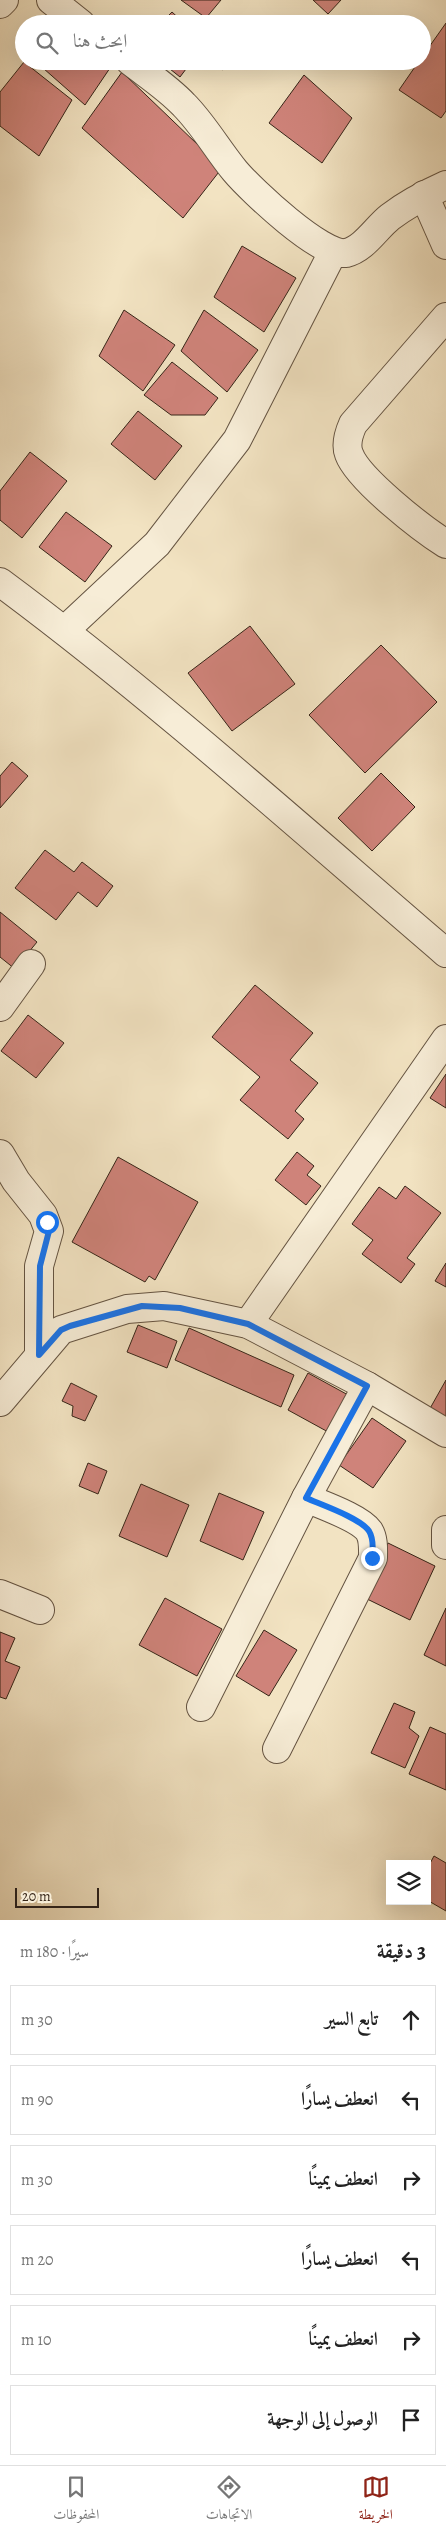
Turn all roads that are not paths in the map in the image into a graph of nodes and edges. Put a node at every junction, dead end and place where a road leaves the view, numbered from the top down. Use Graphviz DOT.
graph roads {
  1 [pos="4,0"];
  2 [pos="51,0"];
  3 [pos="0,4"];
  4 [pos="69,15"];
  5 [pos="141,70"];
  6 [pos="435,190"];
  7 [pos="446,244"];
  8 [pos="333,252"];
  9 [pos="446,317"];
  10 [pos="446,544"];
  11 [pos="0,582"];
  12 [pos="65,630"];
  13 [pos="446,953"];
  14 [pos="31,964"];
  15 [pos="0,1007"];
  16 [pos="446,1039"];
  17 [pos="0,1154"];
  18 [pos="248,1324"];
  19 [pos="39,1355"];
  20 [pos="367,1386"];
  21 [pos="0,1402"];
  22 [pos="446,1433"];
  23 [pos="306,1498"];
  24 [pos="446,1530"];
  25 [pos="446,1545"];
  26 [pos="0,1594"];
  27 [pos="40,1610"];
  28 [pos="201,1707"];
  29 [pos="277,1749"];
  1 -- 3 [label="street"];
  2 -- 4 [label="street"];
  5 -- 8 [label="street"];
  6 -- 7 [label="street"];
  6 -- 8 [label="street"];
  8 -- 12 [label="street"];
  9 -- 10 [label="street"];
  11 -- 12 [label="street"];
  12 -- 13 [label="street"];
  14 -- 15 [label="street"];
  16 -- 18 [label="street"];
  17 -- 19 [label="street"];
  18 -- 19 [label="street"];
  18 -- 20 [label="street"];
  19 -- 21 [label="street"];
  20 -- 22 [label="street"];
  20 -- 23 [label="street"];
  23 -- 28 [label="street"];
  23 -- 29 [label="street"];
  24 -- 25 [label="street"];
  26 -- 27 [label="street"];
}
